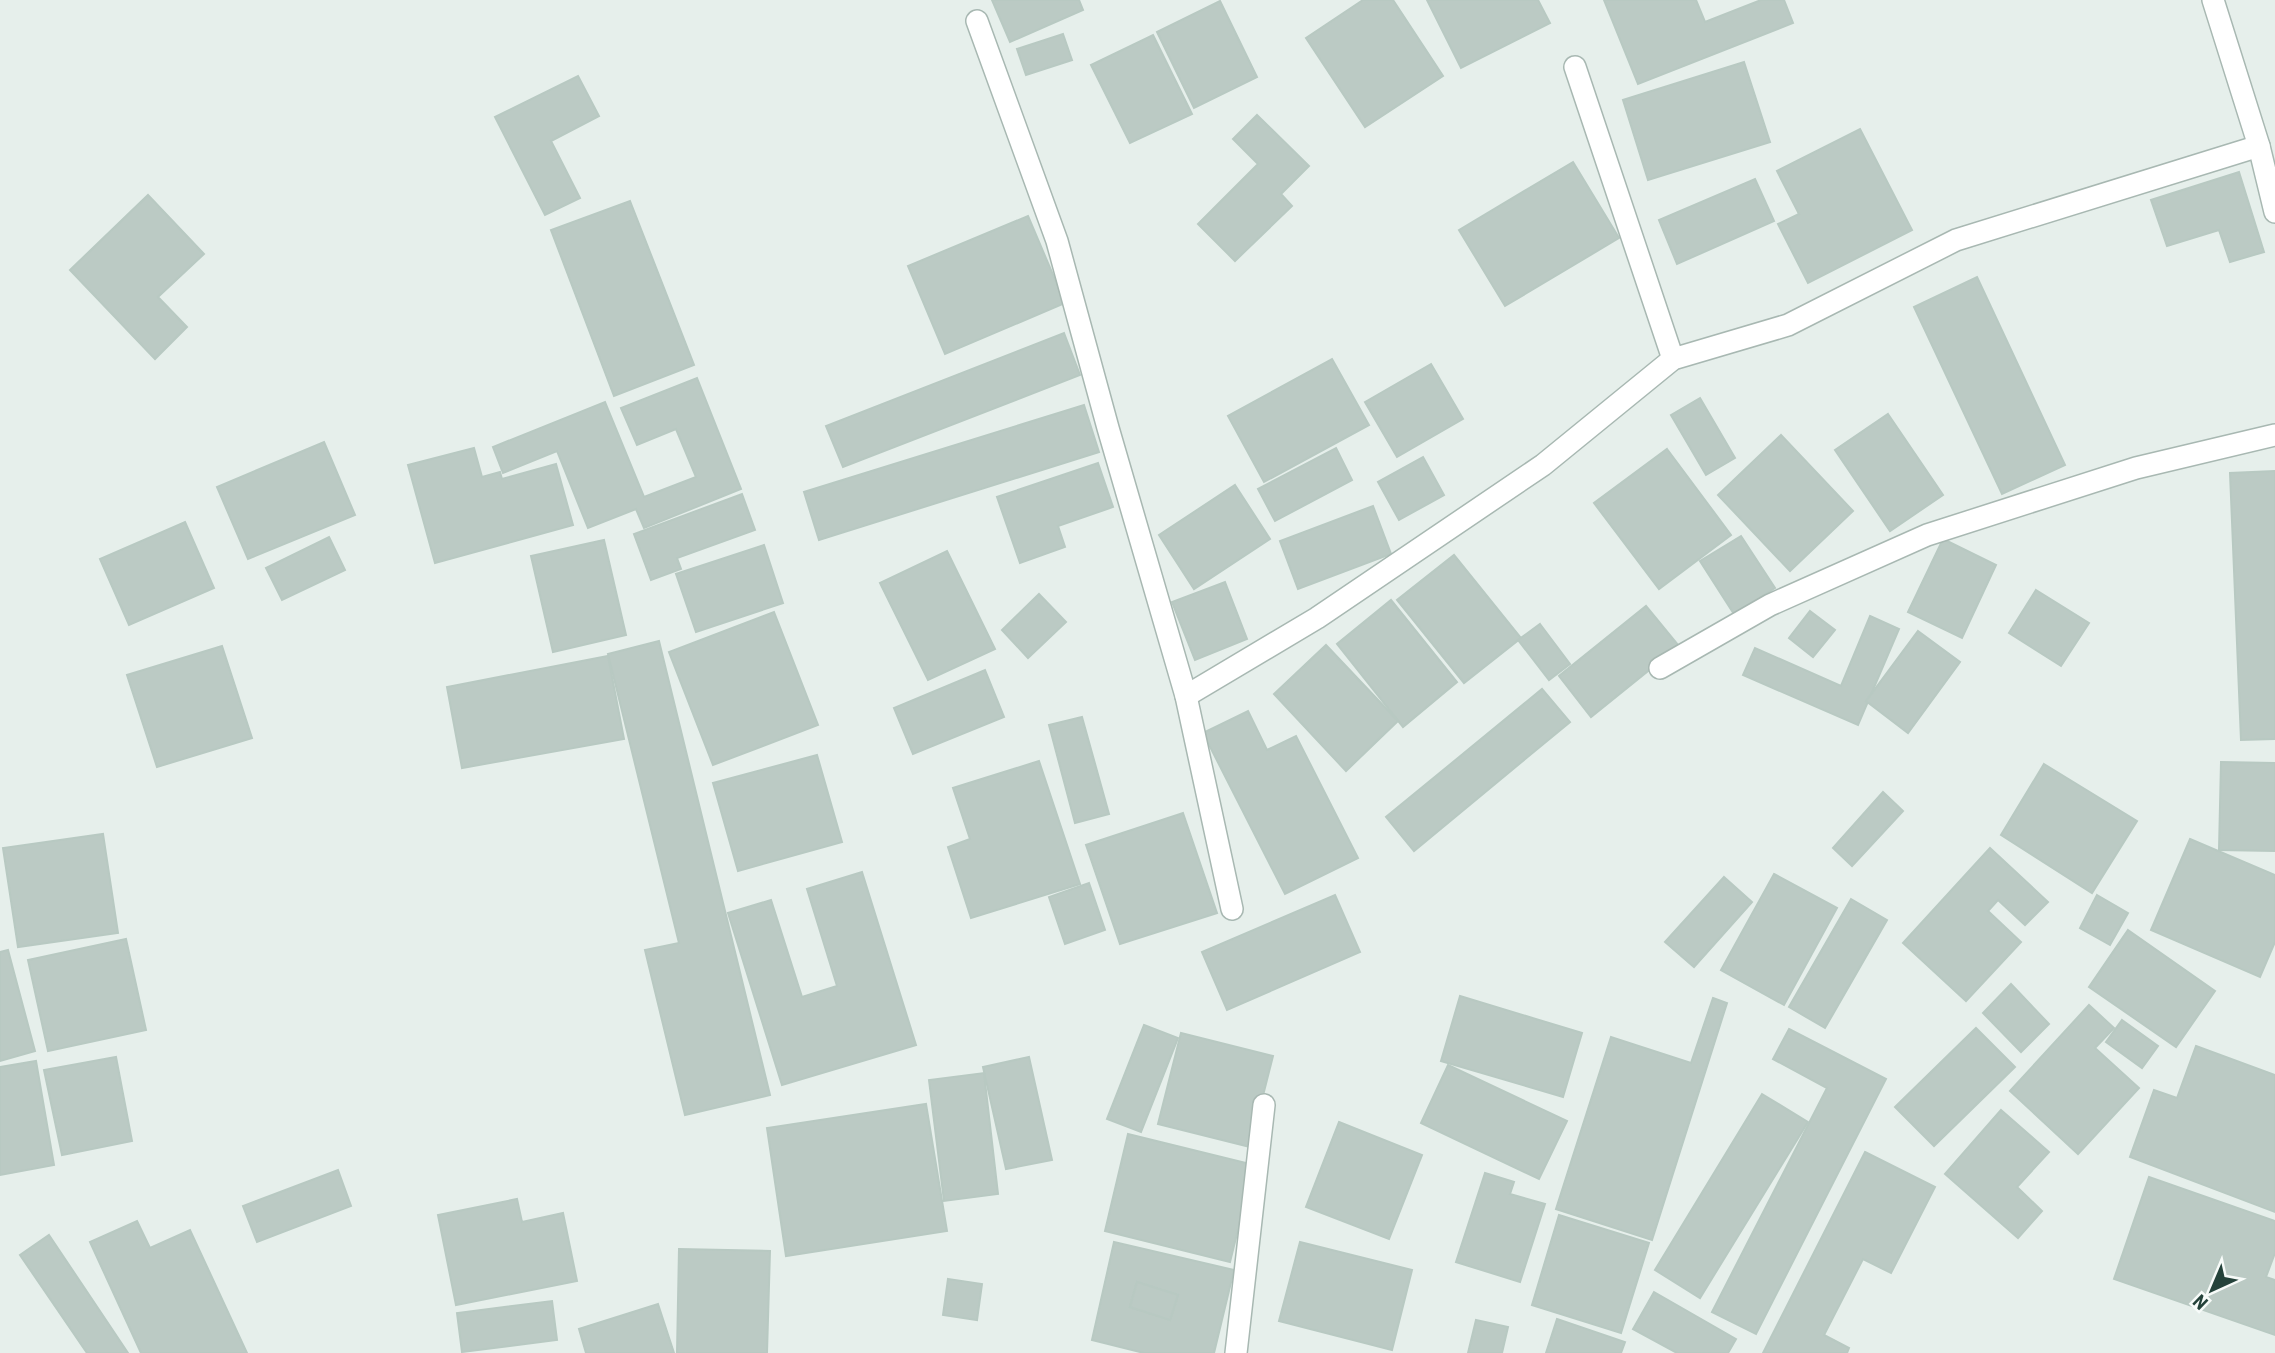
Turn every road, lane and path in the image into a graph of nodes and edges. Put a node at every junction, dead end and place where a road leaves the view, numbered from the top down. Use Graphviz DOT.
graph roads {
  1 [pos="2213,0"];
  2 [pos="977,21"];
  3 [pos="1575,68"];
  4 [pos="2259,146"];
  5 [pos="2275,212"];
  6 [pos="1673,359"];
  7 [pos="2275,435"];
  8 [pos="1660,668"];
  9 [pos="1186,696"];
  10 [pos="1232,909"];
  11 [pos="1264,1105"];
  12 [pos="1236,1353"];
  1 -- 4 [label="street"];
  2 -- 9 [label="street"];
  3 -- 6 [label="street"];
  4 -- 5 [label="street"];
  4 -- 6 [label="street"];
  6 -- 9 [label="street"];
  7 -- 8 [label="street"];
  9 -- 10 [label="street"];
  11 -- 12 [label="street"];
}
